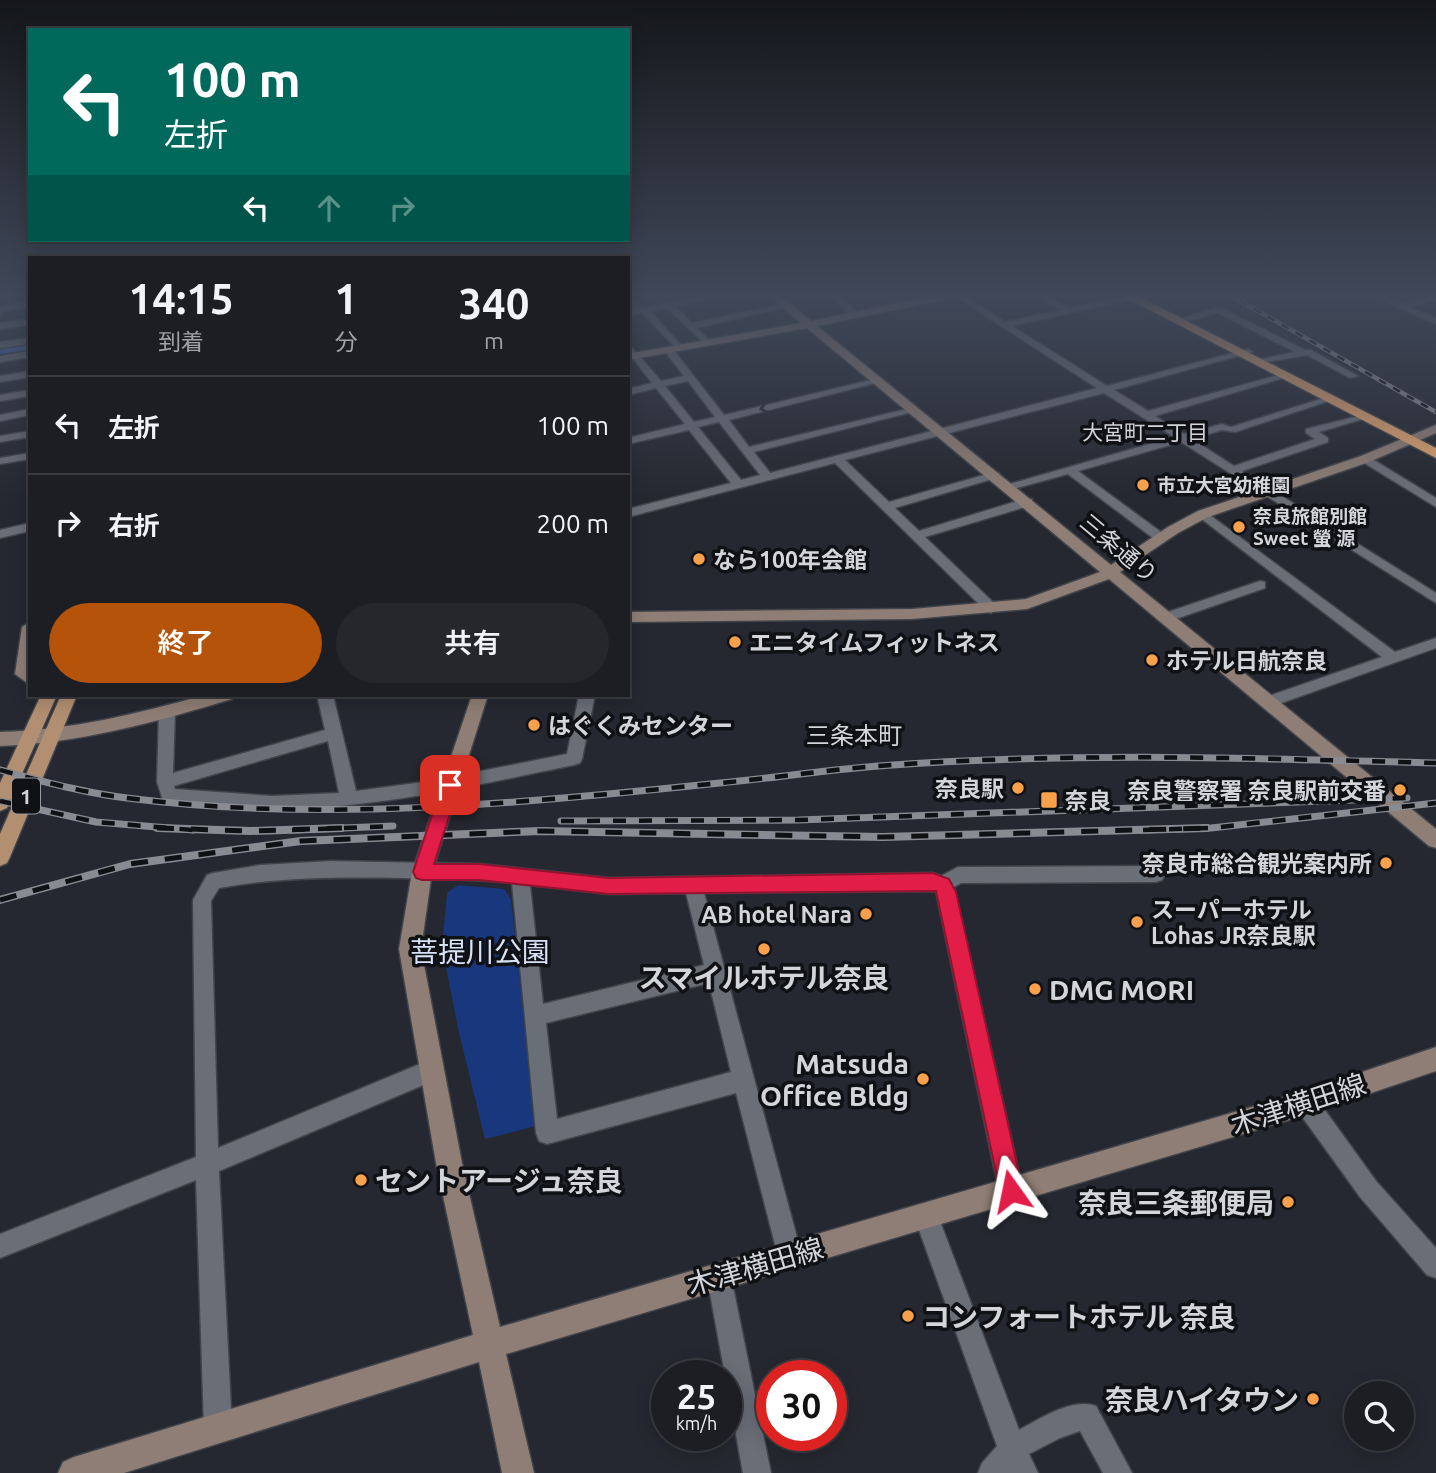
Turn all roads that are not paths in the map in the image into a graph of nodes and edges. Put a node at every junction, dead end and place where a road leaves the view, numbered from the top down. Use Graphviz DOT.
graph roads {
  1 [pos="639,362"];
  2 [pos="682,362"];
  3 [pos="856,362"];
  4 [pos="1062,362"];
  5 [pos="1213,362"];
  6 [pos="1257,362"];
  7 [pos="1266,362"];
  8 [pos="1326,362"];
  9 [pos="28,374"];
  10 [pos="1353,376"];
  11 [pos="691,377"];
  12 [pos="1282,377"];
  13 [pos="0,379"];
  14 [pos="879,381"];
  15 [pos="659,384"];
  16 [pos="1105,389"];
  17 [pos="630,391"];
  18 [pos="28,393"];
  19 [pos="0,398"];
  20 [pos="1327,400"];
  21 [pos="915,410"];
  22 [pos="28,412"];
  23 [pos="1146,415"];
  24 [pos="1359,417"];
  25 [pos="0,418"];
  26 [pos="723,418"];
  27 [pos="693,426"];
  28 [pos="1436,429"];
  29 [pos="942,431"];
  30 [pos="28,434"];
  31 [pos="1182,438"];
  32 [pos="0,439"];
  33 [pos="1411,440"];
  34 [pos="630,441"];
  35 [pos="1436,447"];
  36 [pos="746,451"];
  37 [pos="1436,454"];
  38 [pos="28,456"];
  39 [pos="838,459"];
  40 [pos="1365,459"];
  41 [pos="0,461"];
  42 [pos="28,467"];
  43 [pos="1069,470"];
  44 [pos="1232,470"];
  45 [pos="0,473"];
  46 [pos="995,475"];
  47 [pos="767,477"];
  48 [pos="738,484"];
  49 [pos="1010,487"];
  50 [pos="1268,493"];
  51 [pos="1027,502"];
  52 [pos="1436,503"];
  53 [pos="887,506"];
  54 [pos="630,512"];
  55 [pos="1203,514"];
  56 [pos="28,527"];
  57 [pos="0,534"];
  58 [pos="917,535"];
  59 [pos="1161,538"];
  60 [pos="1112,572"];
  61 [pos="1260,585"];
  62 [pos="1436,599"];
  63 [pos="991,608"];
  64 [pos="630,617"];
  65 [pos="1167,617"];
  66 [pos="28,640"];
  67 [pos="1436,643"];
  68 [pos="1392,657"];
  69 [pos="28,678"];
  70 [pos="48,697"];
  71 [pos="68,697"];
  72 [pos="219,697"];
  73 [pos="325,697"];
  74 [pos="479,697"];
  75 [pos="587,697"];
  76 [pos="1268,702"];
  77 [pos="167,711"];
  78 [pos="52,734"];
  79 [pos="332,734"];
  80 [pos="29,738"];
  81 [pos="0,739"];
  82 [pos="165,782"];
  83 [pos="450,785"];
  84 [pos="349,798"];
  85 [pos="0,803"];
  86 [pos="1436,839"];
  87 [pos="0,857"];
  88 [pos="422,872"];
  89 [pos="1156,874"];
  90 [pos="520,877"];
  91 [pos="942,885"];
  92 [pos="693,886"];
  93 [pos="715,972"];
  94 [pos="534,1016"];
  95 [pos="1434,1062"];
  96 [pos="432,1070"];
  97 [pos="743,1080"];
  98 [pos="1306,1103"];
  99 [pos="207,1164"];
  100 [pos="1011,1191"];
  101 [pos="926,1216"];
  102 [pos="0,1246"];
  103 [pos="790,1256"];
  104 [pos="1436,1266"];
  105 [pos="719,1277"];
  106 [pos="491,1344"];
  107 [pos="218,1429"];
  108 [pos="1018,1461"];
  109 [pos="85,1471"];
  110 [pos="518,1473"];
  111 [pos="757,1473"];
  112 [pos="992,1473"];
  113 [pos="1118,1473"];
  1 -- 15 [label="street"];
  2 -- 11 [label="street"];
  3 -- 14 [label="street, 三条通り"];
  4 -- 16 [label="street"];
  5 -- 16 [label="street"];
  6 -- 12 [label="highway"];
  7 -- 33 [label="highway"];
  8 -- 10 [label="street"];
  9 -- 13 [label="street"];
  11 -- 15 [label="street"];
  11 -- 26 [label="street"];
  12 -- 20 [label="highway"];
  12 -- 23 [label="street"];
  14 -- 21 [label="street, 三条通り"];
  14 -- 26 [label="street, one-way"];
  15 -- 17 [label="street"];
  15 -- 27 [label="street"];
  16 -- 23 [label="street"];
  16 -- 29 [label="street"];
  18 -- 19 [label="street"];
  20 -- 24 [label="highway"];
  20 -- 31 [label="street"];
  21 -- 29 [label="street, 三条通り"];
  21 -- 36 [label="street"];
  22 -- 25 [label="street"];
  23 -- 31 [label="street"];
  24 -- 33 [label="highway"];
  24 -- 44 [label="street"];
  26 -- 27 [label="street"];
  26 -- 36 [label="street"];
  27 -- 34 [label="street"];
  27 -- 48 [label="street"];
  28 -- 33 [label="street"];
  29 -- 39 [label="street"];
  29 -- 46 [label="street, 三条通り"];
  30 -- 32 [label="street"];
  31 -- 43 [label="street"];
  31 -- 44 [label="street"];
  33 -- 35 [label="highway"];
  33 -- 37 [label="highway"];
  33 -- 40 [label="street"];
  36 -- 47 [label="street"];
  38 -- 41 [label="street"];
  39 -- 47 [label="street"];
  39 -- 53 [label="street"];
  40 -- 50 [label="street"];
  40 -- 52 [label="street"];
  42 -- 45 [label="street"];
  43 -- 49 [label="street"];
  43 -- 59 [label="street"];
  44 -- 50 [label="street"];
  46 -- 49 [label="street, 三条通り"];
  46 -- 53 [label="street"];
  47 -- 48 [label="street"];
  48 -- 54 [label="street"];
  49 -- 51 [label="street, 三条通り"];
  50 -- 55 [label="street"];
  50 -- 62 [label="street"];
  51 -- 58 [label="street"];
  51 -- 60 [label="street, 三条通り"];
  53 -- 58 [label="street"];
  55 -- 59 [label="street"];
  55 -- 68 [label="street"];
  56 -- 57 [label="street"];
  58 -- 63 [label="street"];
  59 -- 60 [label="street"];
  60 -- 63 [label="street"];
  60 -- 65 [label="street, 三条通り"];
  61 -- 65 [label="street"];
  63 -- 64 [label="street"];
  65 -- 76 [label="street, 三条通り"];
  66 -- 69 [label="street"];
  67 -- 68 [label="street"];
  68 -- 76 [label="street"];
  70 -- 80 [label="main road, 1"];
  71 -- 78 [label="main road, 1"];
  72 -- 77 [label="street"];
  73 -- 79 [label="street"];
  74 -- 83 [label="street"];
  75 -- 83 [label="street"];
  76 -- 86 [label="street, 三条通り"];
  77 -- 78 [label="street"];
  77 -- 82 [label="street"];
  78 -- 80 [label="street"];
  78 -- 87 [label="main road, 1"];
  79 -- 82 [label="street"];
  79 -- 84 [label="street"];
  80 -- 81 [label="street"];
  80 -- 85 [label="main road, 1"];
  82 -- 84 [label="street"];
  83 -- 84 [label="street"];
  83 -- 88 [label="street"];
  88 -- 90 [label="street"];
  88 -- 96 [label="street"];
  88 -- 99 [label="street"];
  89 -- 91 [label="street"];
  90 -- 92 [label="street"];
  90 -- 94 [label="street"];
  91 -- 92 [label="street"];
  91 -- 100 [label="street"];
  92 -- 93 [label="street"];
  93 -- 94 [label="street"];
  93 -- 97 [label="street"];
  94 -- 97 [label="street"];
  95 -- 98 [label="street, 木津横田線"];
  96 -- 99 [label="street"];
  96 -- 106 [label="street"];
  97 -- 103 [label="street"];
  98 -- 100 [label="street, 木津横田線"];
  98 -- 104 [label="street"];
  99 -- 102 [label="street"];
  99 -- 107 [label="street"];
  100 -- 101 [label="street, 木津横田線"];
  101 -- 103 [label="street, 木津横田線"];
  101 -- 108 [label="street"];
  103 -- 105 [label="street, 木津横田線"];
  105 -- 106 [label="street, 木津横田線"];
  105 -- 111 [label="street"];
  106 -- 107 [label="street, 木津横田線"];
  106 -- 110 [label="street"];
  107 -- 109 [label="street, 木津横田線"];
  108 -- 112 [label="street"];
  108 -- 113 [label="street"];
}
